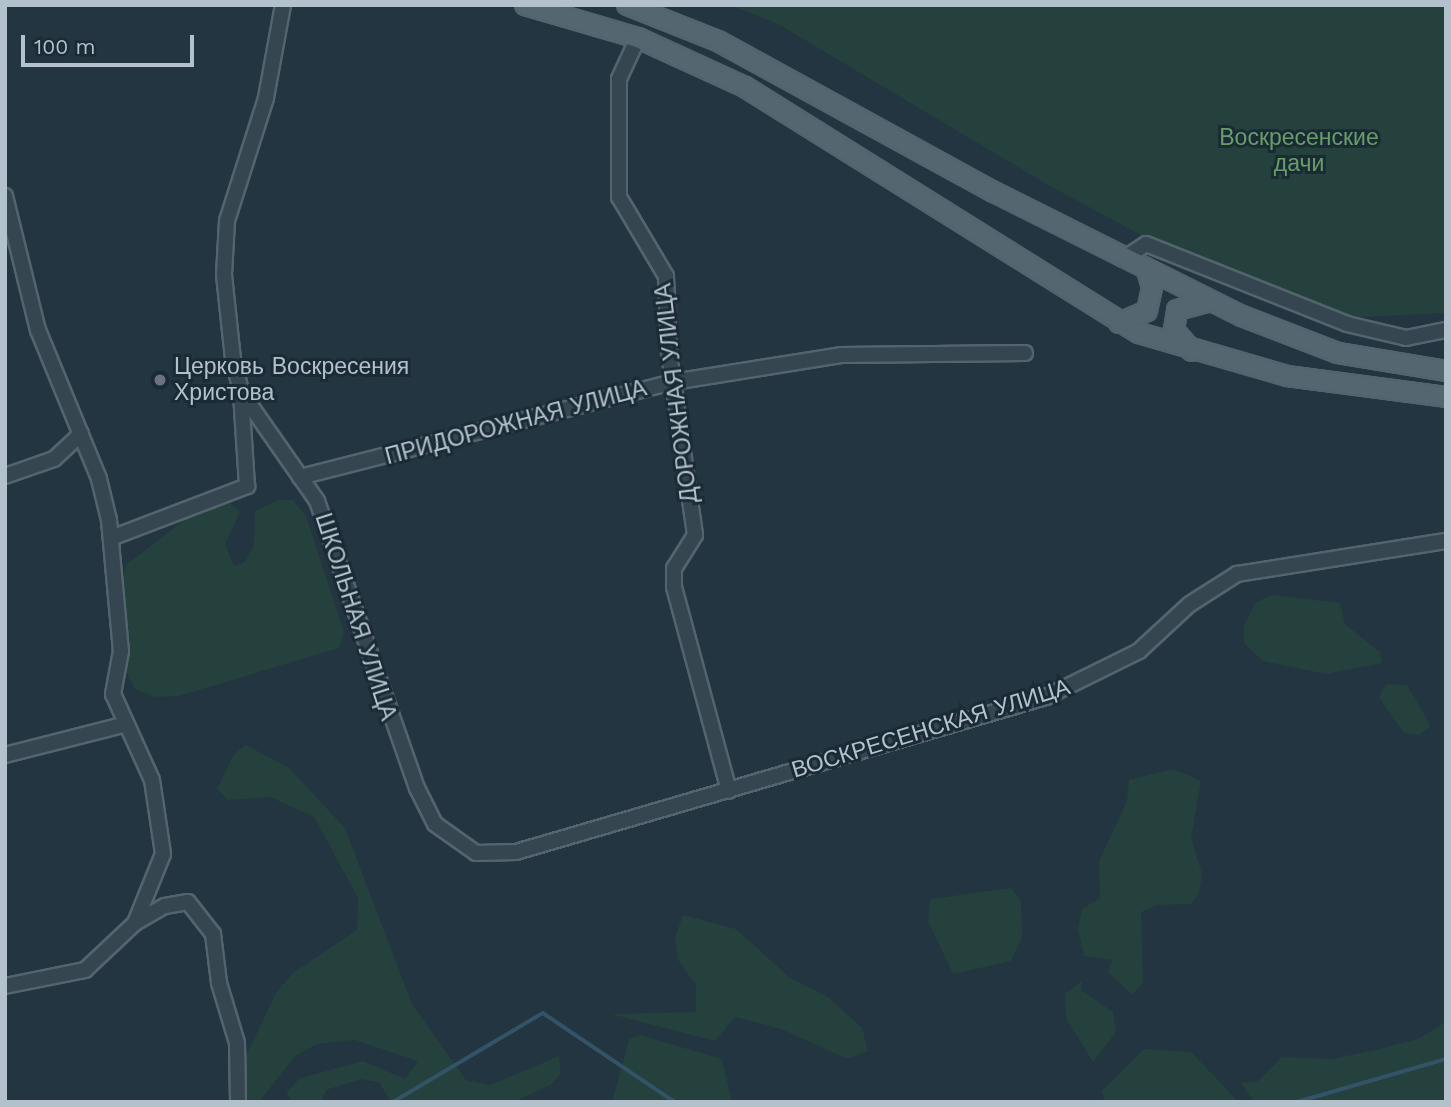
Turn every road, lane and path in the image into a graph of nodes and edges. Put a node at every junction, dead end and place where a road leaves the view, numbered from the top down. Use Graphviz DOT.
graph roads {
  1 [pos="525,5"];
  2 [pos="626,5"];
  3 [pos="280,10"];
  4 [pos="638,38"];
  5 [pos="5,195"];
  6 [pos="1123,259"];
  7 [pos="1147,271"];
  8 [pos="1210,301"];
  9 [pos="1119,323"];
  10 [pos="1446,330"];
  11 [pos="1194,352"];
  12 [pos="1025,353"];
  13 [pos="1446,371"];
  14 [pos="673,382"];
  15 [pos="241,392"];
  16 [pos="1446,397"];
  17 [pos="82,434"];
  18 [pos="5,476"];
  19 [pos="300,477"];
  20 [pos="111,538"];
  21 [pos="1446,541"];
  22 [pos="123,724"];
  23 [pos="5,755"];
  24 [pos="729,791"];
  25 [pos="475,853"];
  26 [pos="135,923"];
  27 [pos="5,986"];
  28 [pos="238,1102"];
  1 -- 4 [label="main road"];
  2 -- 6 [label="main road"];
  3 -- 15 [label="street, ШКОЛЬНАЯ УЛИЦА"];
  4 -- 9 [label="main road"];
  4 -- 14 [label="street, ДОРОЖНАЯ УЛИЦА"];
  5 -- 17 [label="street"];
  6 -- 7 [label="main road"];
  6 -- 10 [label="street"];
  7 -- 8 [label="main road"];
  7 -- 9 [label="main road"];
  8 -- 11 [label="main road"];
  8 -- 13 [label="main road"];
  9 -- 11 [label="main road"];
  11 -- 16 [label="main road"];
  12 -- 14 [label="street, ПРИДОРОЖНАЯ УЛИЦА"];
  14 -- 19 [label="street, ПРИДОРОЖНАЯ УЛИЦА"];
  14 -- 24 [label="street, ДОРОЖНАЯ УЛИЦА"];
  15 -- 19 [label="street, ШКОЛЬНАЯ УЛИЦА"];
  15 -- 20 [label="street"];
  17 -- 18 [label="street"];
  17 -- 20 [label="street"];
  19 -- 25 [label="street, ШКОЛЬНАЯ УЛИЦА"];
  20 -- 22 [label="street"];
  21 -- 24 [label="street, ВОСКРЕСЕНСКАЯ УЛИЦА"];
  22 -- 23 [label="street"];
  22 -- 26 [label="street"];
  24 -- 25 [label="street, ВОСКРЕСЕНСКАЯ УЛИЦА"];
  26 -- 27 [label="street"];
  26 -- 28 [label="street"];
}
